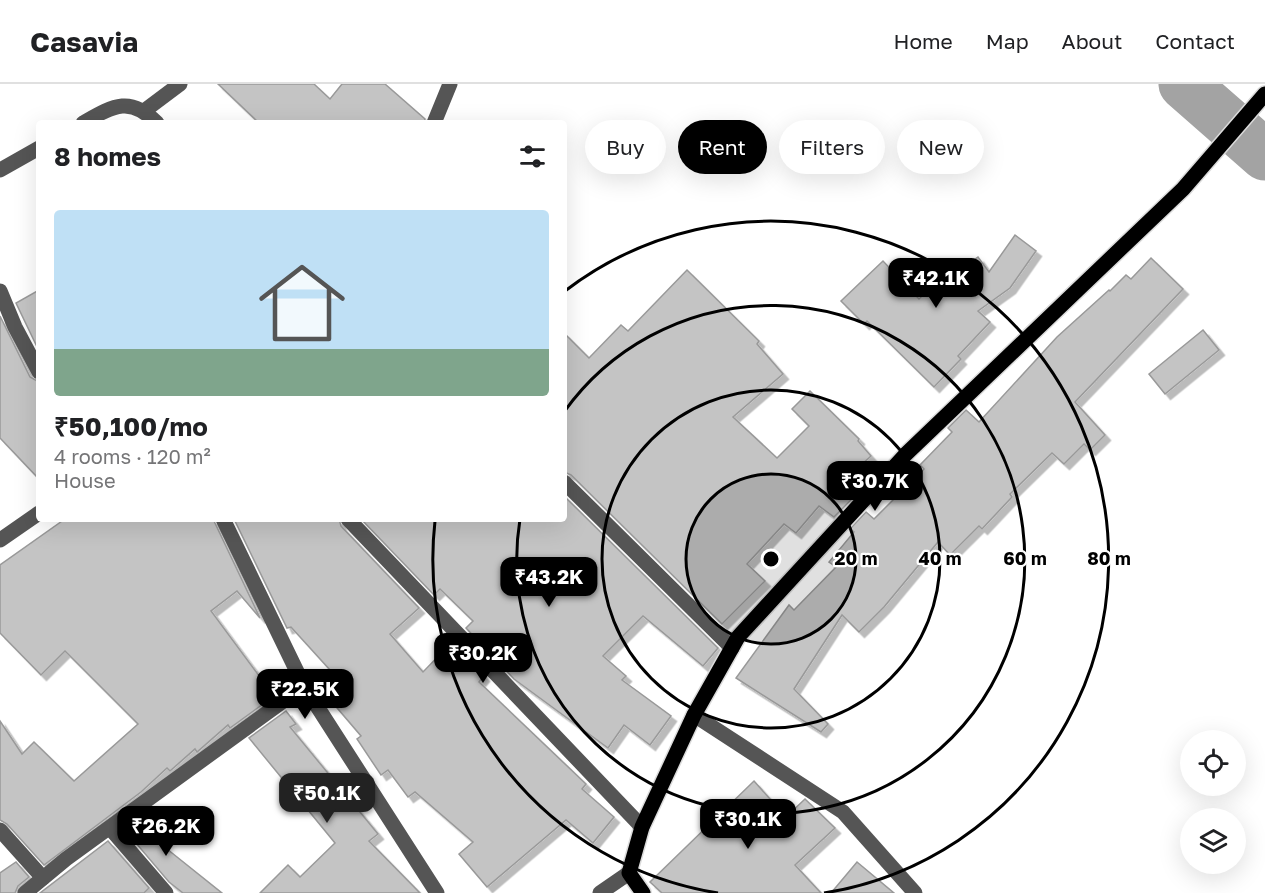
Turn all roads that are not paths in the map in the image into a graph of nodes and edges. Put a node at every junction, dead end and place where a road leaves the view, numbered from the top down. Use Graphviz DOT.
graph roads {
  1 [pos="180,84"];
  2 [pos="450,84"];
  3 [pos="1265,94"];
  4 [pos="144,111"];
  5 [pos="88,120"];
  6 [pos="154,120"];
  7 [pos="435,120"];
  8 [pos="36,150"];
  9 [pos="0,170"];
  10 [pos="0,291"];
  11 [pos="36,366"];
  12 [pos="567,485"];
  13 [pos="36,515"];
  14 [pos="224,522"];
  15 [pos="351,522"];
  16 [pos="0,540"];
  17 [pos="732,648"];
  18 [pos="304,686"];
  19 [pos="694,715"];
  20 [pos="642,827"];
  21 [pos="110,828"];
  22 [pos="0,830"];
  23 [pos="628,873"];
  24 [pos="43,878"];
  25 [pos="24,893"];
  26 [pos="166,893"];
  27 [pos="437,893"];
  28 [pos="600,893"];
  29 [pos="643,893"];
  30 [pos="915,893"];
  1 -- 4 [label="street"];
  2 -- 7 [label="street"];
  3 -- 17 [label="main road"];
  4 -- 5 [label="street"];
  4 -- 6 [label="street"];
  8 -- 9 [label="street"];
  10 -- 11 [label="street"];
  12 -- 17 [label="street"];
  13 -- 16 [label="street"];
  14 -- 18 [label="street"];
  15 -- 20 [label="street"];
  17 -- 19 [label="main road"];
  18 -- 21 [label="street"];
  18 -- 27 [label="street"];
  19 -- 20 [label="main road"];
  19 -- 30 [label="street"];
  20 -- 23 [label="main road"];
  21 -- 24 [label="street"];
  21 -- 26 [label="street"];
  22 -- 24 [label="street"];
  23 -- 28 [label="street"];
  23 -- 29 [label="main road"];
  24 -- 25 [label="street"];
}
